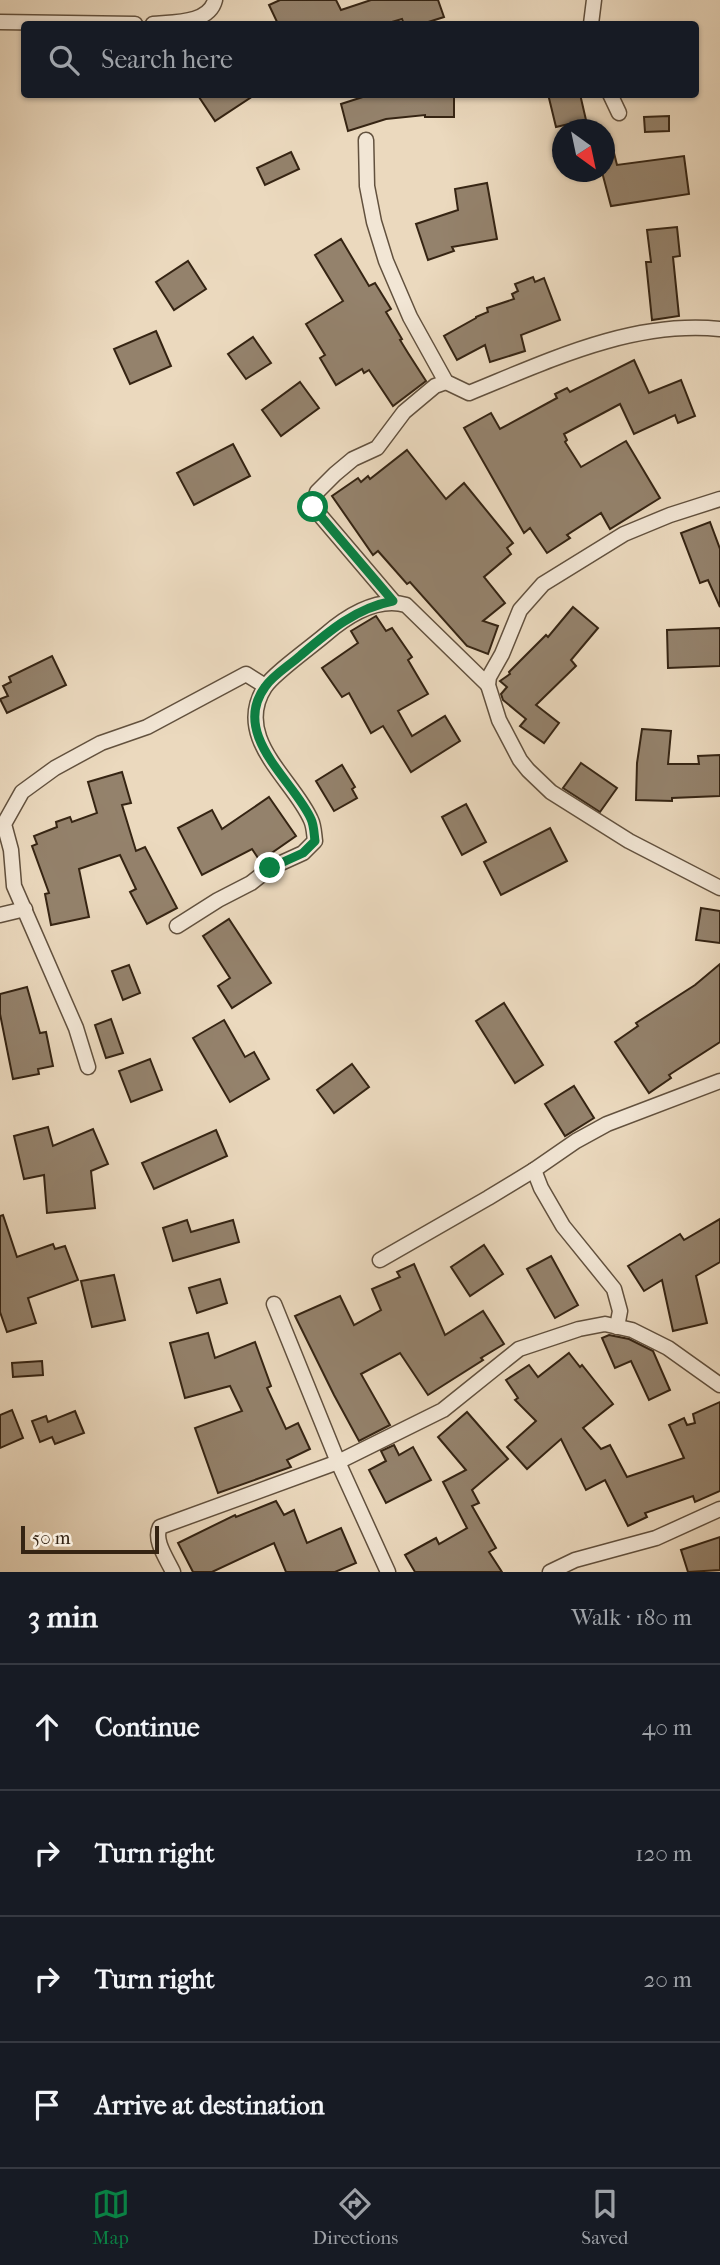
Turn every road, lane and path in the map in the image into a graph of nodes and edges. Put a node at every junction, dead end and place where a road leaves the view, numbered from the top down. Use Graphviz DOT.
graph roads {
  1 [pos="215,0"];
  2 [pos="594,0"];
  3 [pos="188,21"];
  4 [pos="591,21"];
  5 [pos="0,22"];
  6 [pos="21,22"];
  7 [pos="612,98"];
  8 [pos="619,113"];
  9 [pos="366,140"];
  10 [pos="720,328"];
  11 [pos="446,382"];
  12 [pos="720,499"];
  13 [pos="393,601"];
  14 [pos="488,685"];
  15 [pos="265,686"];
  16 [pos="720,888"];
  17 [pos="24,909"];
  18 [pos="0,915"];
  19 [pos="177,926"];
  20 [pos="88,1067"];
  21 [pos="720,1081"];
  22 [pos="534,1170"];
  23 [pos="380,1260"];
  24 [pos="274,1304"];
  25 [pos="617,1327"];
  26 [pos="720,1385"];
  27 [pos="338,1462"];
  28 [pos="720,1509"];
  29 [pos="173,1572"];
  30 [pos="388,1572"];
  31 [pos="550,1572"];
  1 -- 3 [label="street"];
  2 -- 4 [label="street"];
  5 -- 6 [label="street"];
  7 -- 8 [label="street"];
  9 -- 11 [label="street"];
  10 -- 11 [label="street"];
  11 -- 13 [label="street"];
  12 -- 14 [label="street"];
  13 -- 14 [label="street"];
  13 -- 15 [label="street"];
  14 -- 16 [label="street"];
  15 -- 17 [label="street"];
  15 -- 19 [label="street"];
  17 -- 18 [label="street"];
  17 -- 20 [label="street"];
  21 -- 22 [label="street"];
  22 -- 23 [label="street"];
  22 -- 25 [label="street"];
  24 -- 27 [label="street"];
  25 -- 26 [label="street"];
  25 -- 27 [label="street"];
  27 -- 29 [label="street"];
  27 -- 30 [label="street"];
  28 -- 31 [label="street"];
}
